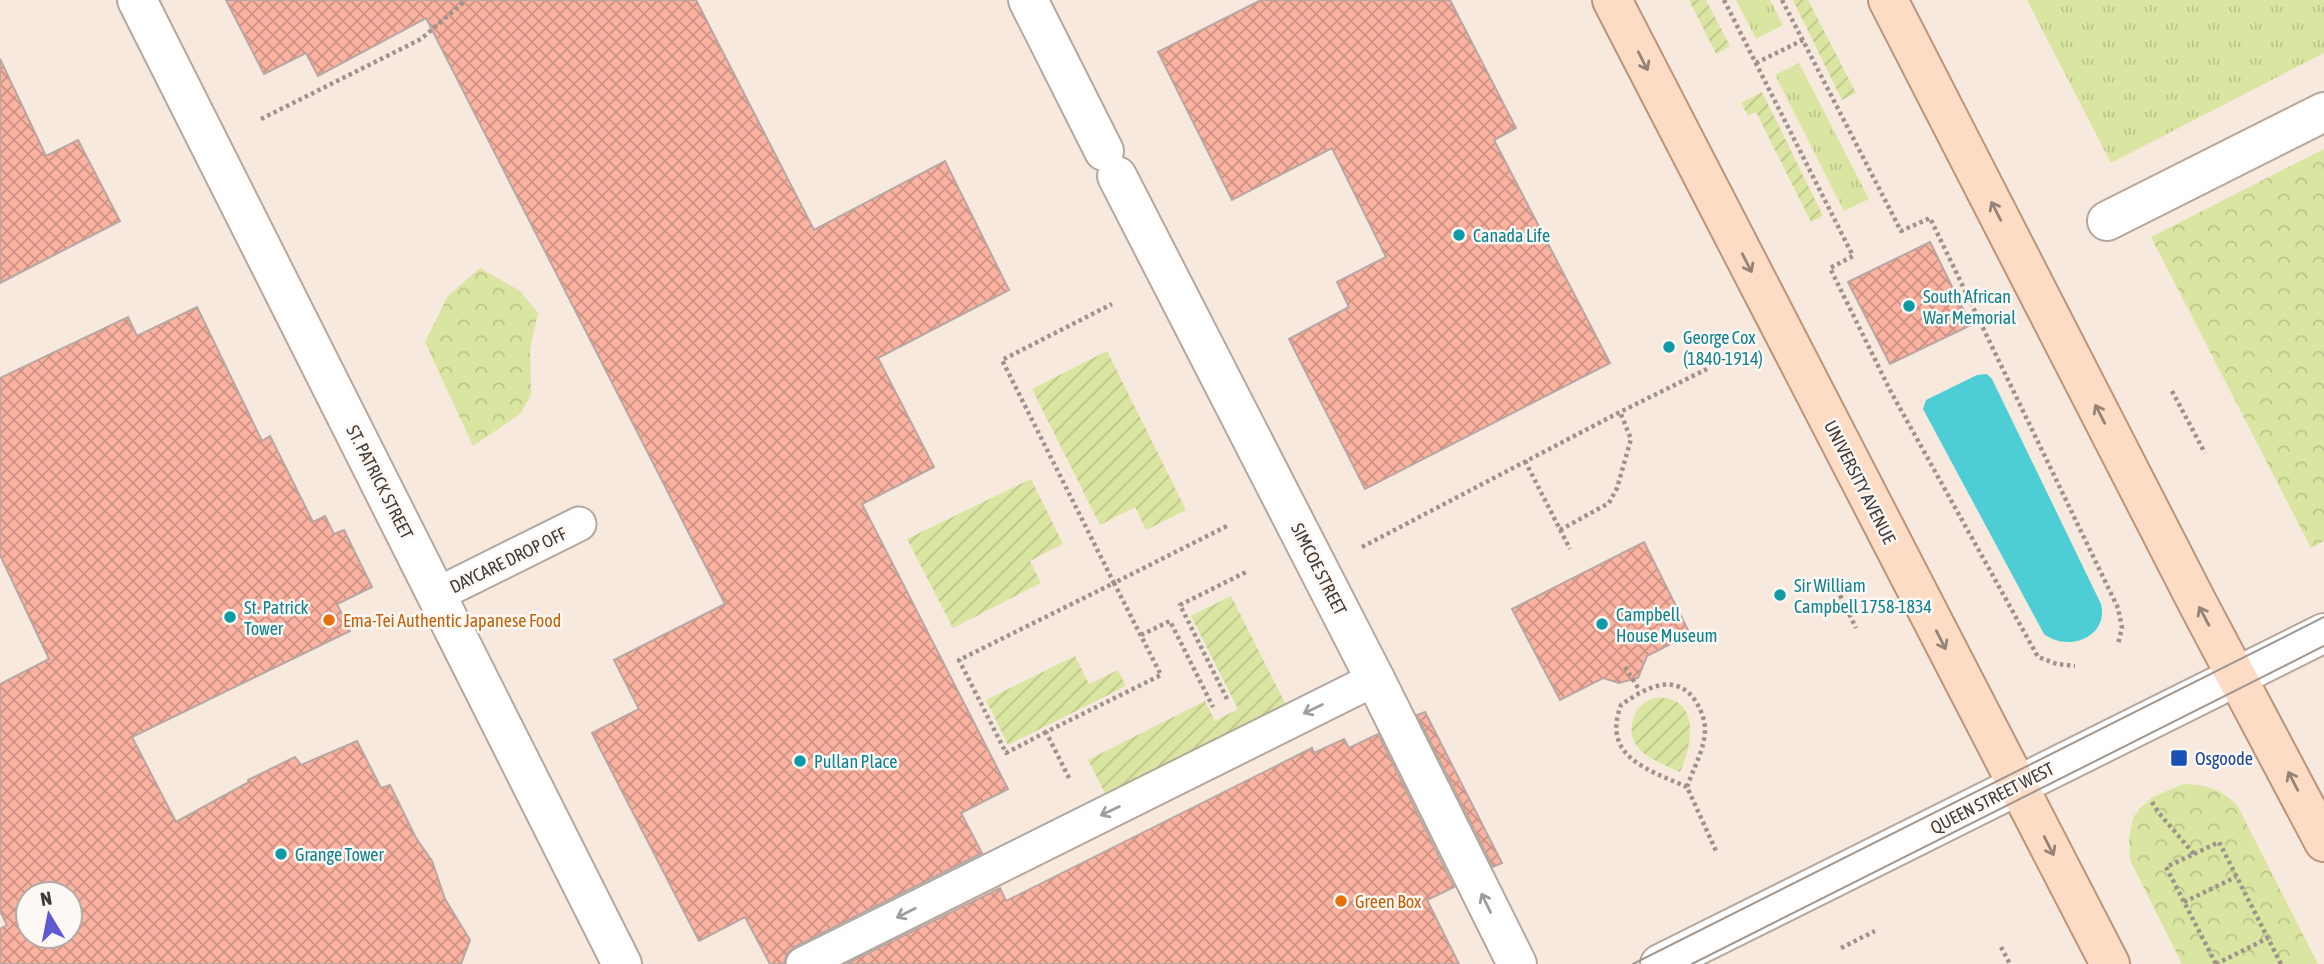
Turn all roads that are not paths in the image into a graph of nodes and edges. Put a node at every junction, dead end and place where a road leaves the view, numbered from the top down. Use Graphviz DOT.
graph roads {
  1 [pos="137,0"];
  2 [pos="1028,0"];
  3 [pos="1612,0"];
  4 [pos="1888,0"];
  5 [pos="2324,112"];
  6 [pos="2107,221"];
  7 [pos="579,524"];
  8 [pos="436,595"];
  9 [pos="2324,633"];
  10 [pos="2237,676"];
  11 [pos="1375,679"];
  12 [pos="2017,786"];
  13 [pos="2324,842"];
  14 [pos="622,964"];
  15 [pos="803,964"];
  16 [pos="1517,964"];
  17 [pos="1660,964"];
  18 [pos="2110,964"];
  1 -- 8 [label="street, ST. PATRICK STREET"];
  2 -- 11 [label="street, SIMCOE STREET"];
  3 -- 12 [label="main road, UNIVERSITY AVENUE, one-way"];
  10 -- 4 [label="main road, one-way"];
  5 -- 6 [label="street"];
  7 -- 8 [label="lane, DAYCARE DROP OFF"];
  8 -- 14 [label="street, ST. PATRICK STREET"];
  9 -- 10 [label="street, QUEEN STREET WEST"];
  10 -- 12 [label="street, QUEEN STREET WEST"];
  13 -- 10 [label="main road, one-way"];
  11 -- 15 [label="lane, one-way"];
  16 -- 11 [label="street, SIMCOE STREET, one-way"];
  12 -- 17 [label="street, QUEEN STREET WEST"];
  12 -- 18 [label="main road, UNIVERSITY AVENUE, one-way"];
}
